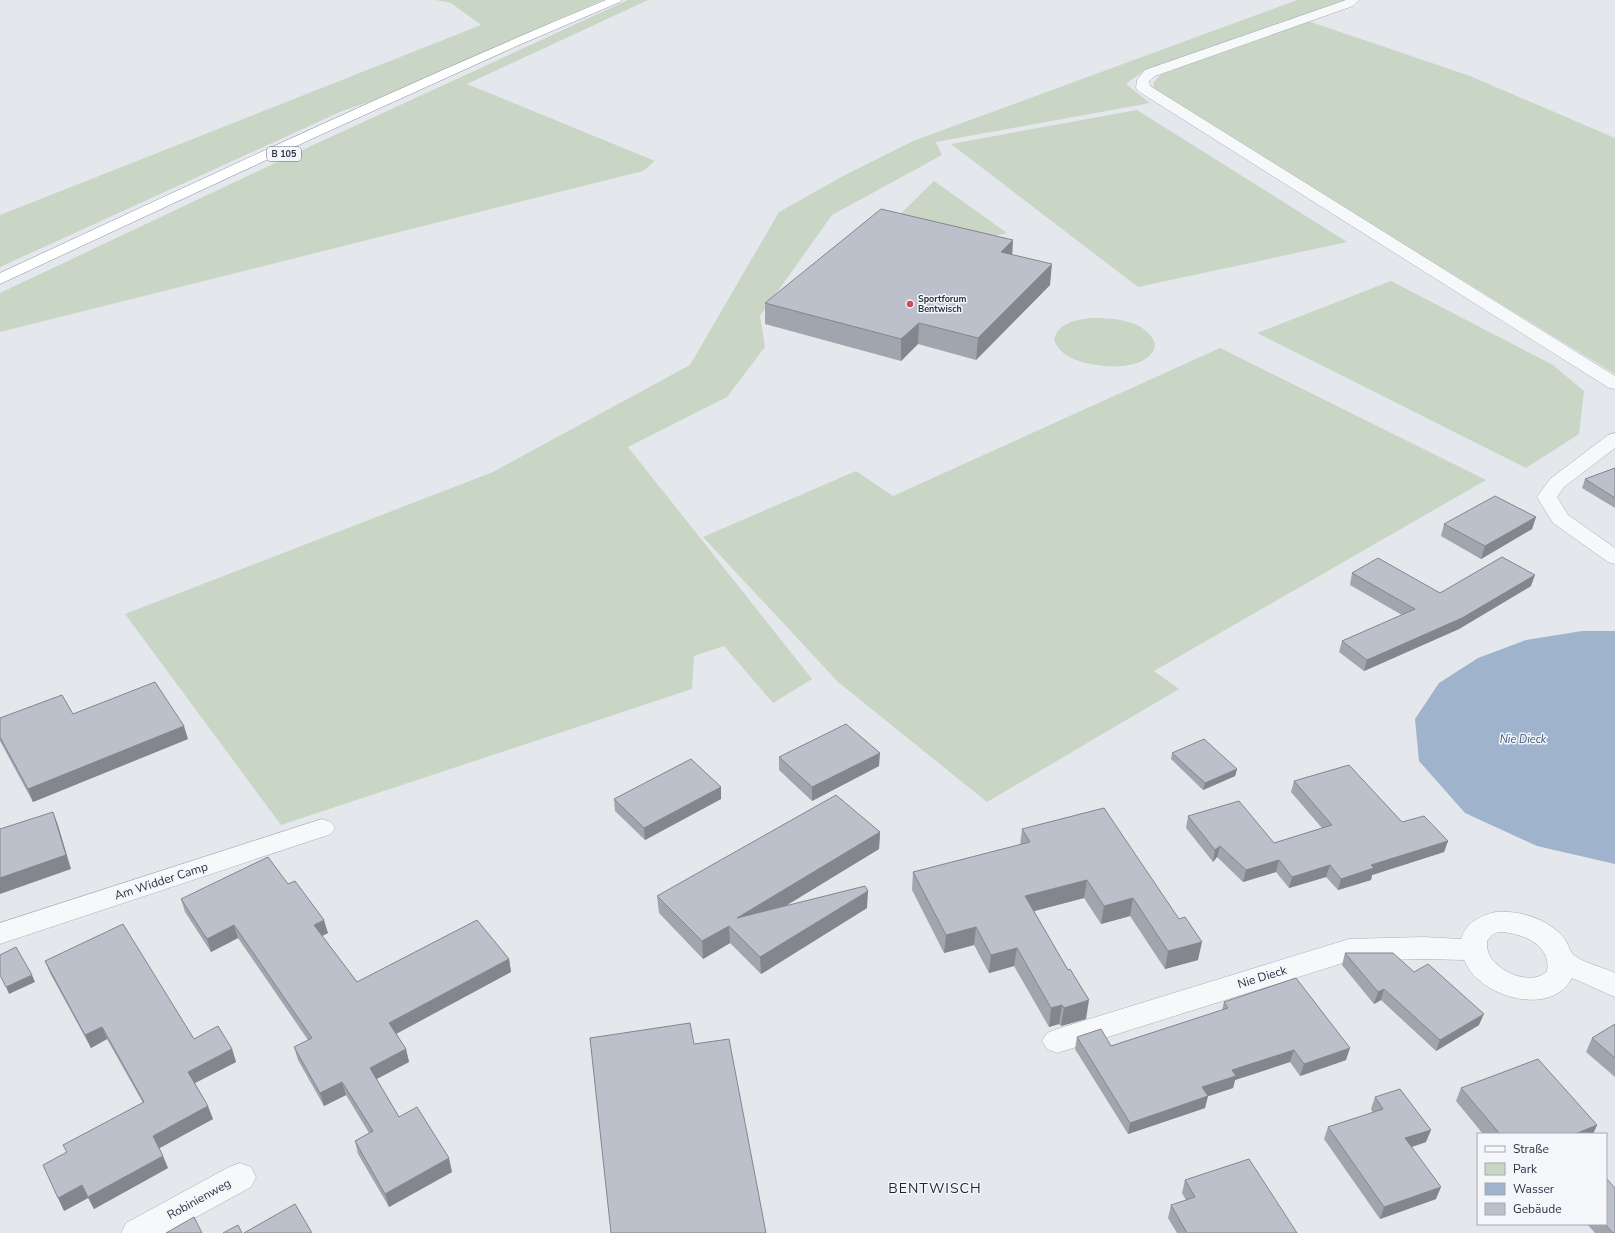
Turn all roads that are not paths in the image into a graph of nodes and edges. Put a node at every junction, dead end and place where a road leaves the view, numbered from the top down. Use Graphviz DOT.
graph roads {
  1 [pos="616,0"];
  2 [pos="1353,0"];
  3 [pos="569,21"];
  4 [pos="0,279"];
  5 [pos="0,288"];
  6 [pos="1615,384"];
  7 [pos="1615,439"];
  8 [pos="1615,558"];
  9 [pos="322,828"];
  10 [pos="0,934"];
  11 [pos="1473,950"];
  12 [pos="1563,963"];
  13 [pos="1615,986"];
  14 [pos="1057,1041"];
  15 [pos="240,1177"];
  16 [pos="137,1233"];
  1 -- 3 [label="highway, B 105"];
  2 -- 6 [label="street"];
  3 -- 4 [label="highway, B 105"];
  3 -- 5 [label="highway, B 105"];
  7 -- 8 [label="street"];
  9 -- 10 [label="street, Am Widder Camp"];
  11 -- 12 [label="street"];
  11 -- 12 [label="street"];
  11 -- 14 [label="street, Nie Dieck"];
  12 -- 13 [label="street"];
  15 -- 16 [label="street, Robinienweg"];
}
